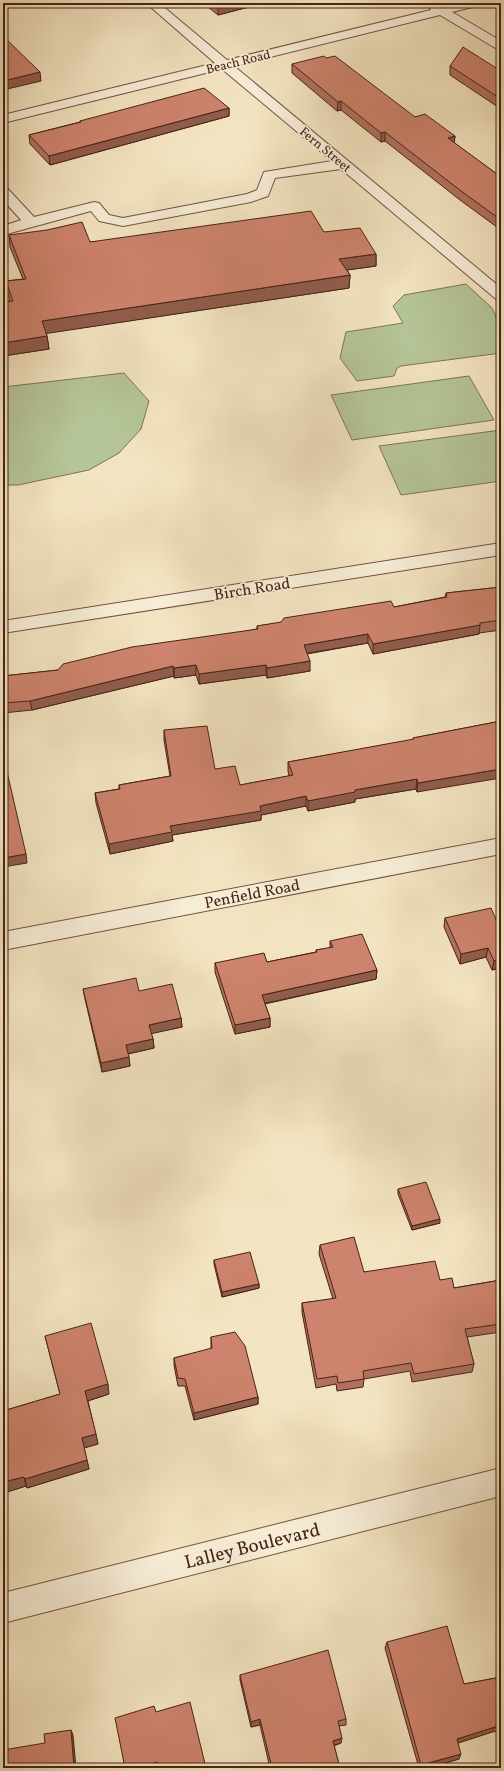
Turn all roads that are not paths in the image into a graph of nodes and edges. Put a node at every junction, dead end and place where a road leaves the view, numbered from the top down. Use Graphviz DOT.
graph roads {
  1 [pos="152,3"];
  2 [pos="429,3"];
  3 [pos="473,3"];
  4 [pos="441,11"];
  5 [pos="501,46"];
  6 [pos="226,64"];
  7 [pos="3,119"];
  8 [pos="343,164"];
  9 [pos="3,192"];
  10 [pos="31,222"];
  11 [pos="3,231"];
  12 [pos="501,296"];
  13 [pos="501,549"];
  14 [pos="3,627"];
  15 [pos="501,846"];
  16 [pos="3,941"];
  17 [pos="501,1482"];
  18 [pos="3,1608"];
  1 -- 6 [label="street, Fern Street"];
  2 -- 4 [label="street"];
  3 -- 4 [label="street, Beach Road"];
  4 -- 5 [label="street"];
  4 -- 6 [label="street, Beach Road"];
  6 -- 7 [label="street, Beach Road"];
  6 -- 8 [label="street, Fern Street"];
  8 -- 10 [label="street"];
  8 -- 12 [label="street, Fern Street"];
  9 -- 10 [label="street"];
  10 -- 11 [label="street"];
  13 -- 14 [label="street, Birch Road"];
  15 -- 16 [label="street, Penfield Road"];
  17 -- 18 [label="street, Lalley Boulevard"];
}
